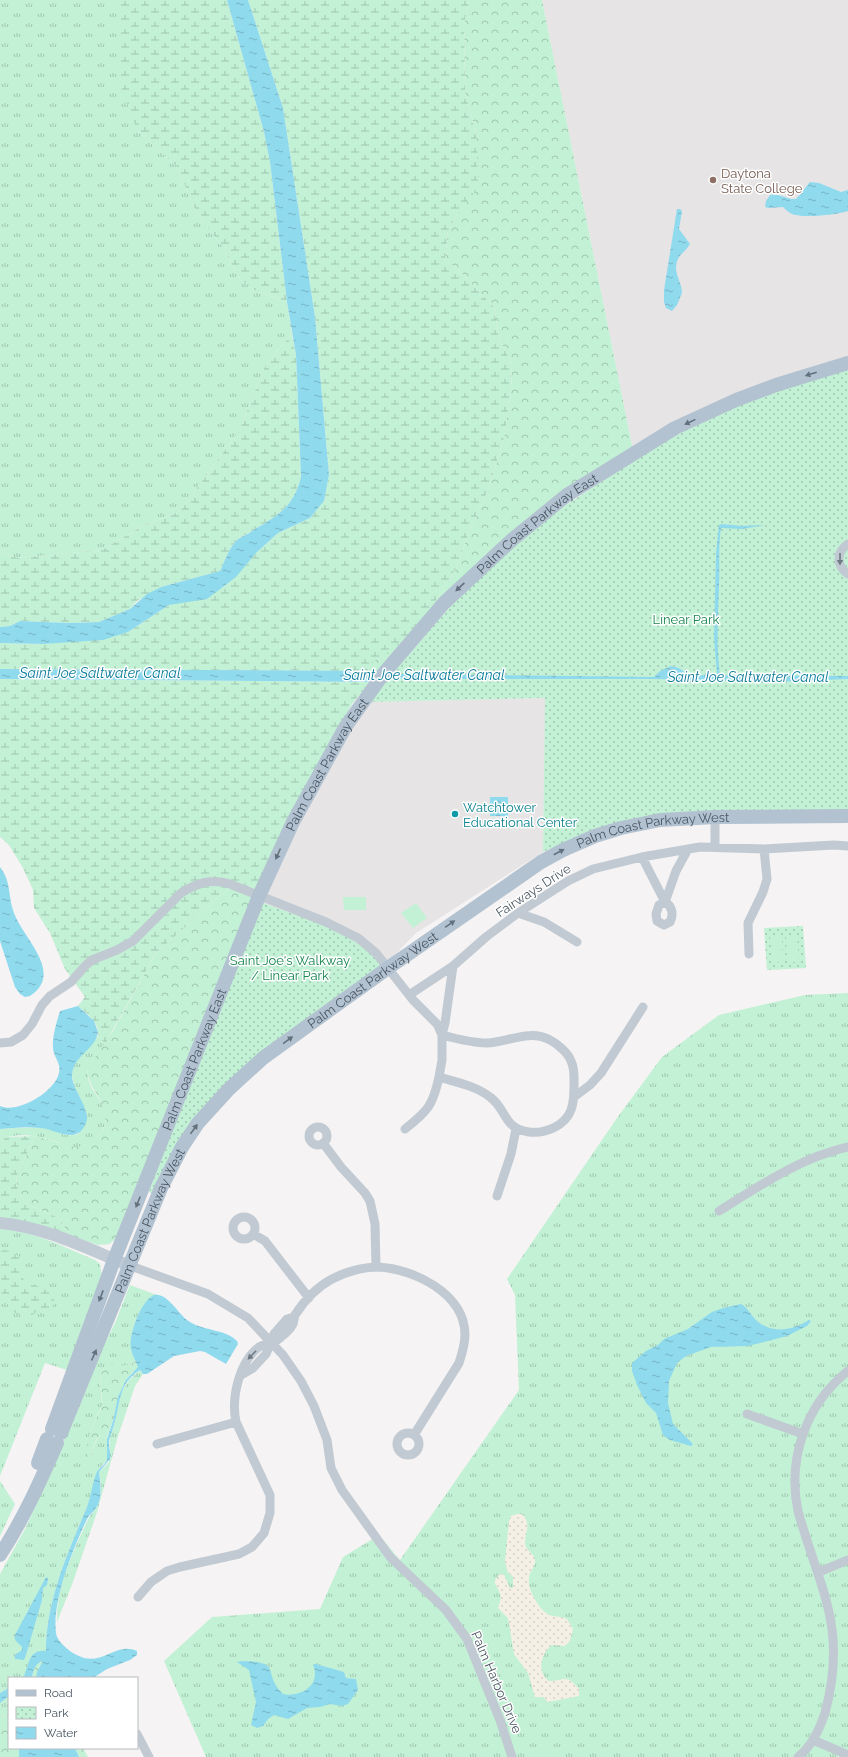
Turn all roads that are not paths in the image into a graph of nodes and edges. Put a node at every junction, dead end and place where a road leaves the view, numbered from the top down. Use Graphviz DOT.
graph roads {
  1 [pos="848,363"];
  2 [pos="848,544"];
  3 [pos="848,574"];
  4 [pos="848,816"];
  5 [pos="714,817"];
  6 [pos="848,846"];
  7 [pos="715,847"];
  8 [pos="688,849"];
  9 [pos="764,849"];
  10 [pos="642,857"];
  11 [pos="259,896"];
  12 [pos="518,913"];
  13 [pos="577,942"];
  14 [pos="748,954"];
  15 [pos="453,966"];
  16 [pos="388,968"];
  17 [pos="409,995"];
  18 [pos="643,1007"];
  19 [pos="442,1036"];
  20 [pos="0,1043"];
  21 [pos="439,1076"];
  22 [pos="574,1097"];
  23 [pos="405,1129"];
  24 [pos="516,1129"];
  25 [pos="323,1143"];
  26 [pos="848,1147"];
  27 [pos="497,1196"];
  28 [pos="719,1211"];
  29 [pos="0,1223"];
  30 [pos="253,1234"];
  31 [pos="114,1260"];
  32 [pos="128,1265"];
  33 [pos="376,1267"];
  34 [pos="309,1298"];
  35 [pos="272,1342"];
  36 [pos="848,1371"];
  37 [pos="73,1390"];
  38 [pos="747,1414"];
  39 [pos="236,1422"];
  40 [pos="803,1434"];
  41 [pos="414,1435"];
  42 [pos="54,1436"];
  43 [pos="157,1444"];
  44 [pos="0,1549"];
  45 [pos="0,1555"];
  46 [pos="848,1560"];
  47 [pos="819,1572"];
  48 [pos="138,1597"];
  49 [pos="138,1736"];
  50 [pos="814,1740"];
  51 [pos="848,1755"];
  52 [pos="149,1757"];
  53 [pos="512,1757"];
  54 [pos="798,1757"];
  1 -- 11 [label="main road, Palm Coast Parkway East, one-way"];
  2 -- 3 [label="street, one-way"];
  4 -- 5 [label="main road, Palm Coast Parkway West"];
  5 -- 7 [label="street"];
  16 -- 5 [label="main road, Palm Coast Parkway West, one-way"];
  6 -- 9 [label="street, Fairways Drive"];
  7 -- 8 [label="street, Fairways Drive"];
  7 -- 9 [label="street, Fairways Drive"];
  8 -- 10 [label="street, Fairways Drive"];
  8 -- 10 [label="street"];
  9 -- 14 [label="street"];
  10 -- 12 [label="street, Fairways Drive"];
  11 -- 16 [label="street"];
  11 -- 20 [label="street"];
  11 -- 31 [label="main road, Palm Coast Parkway East, one-way"];
  12 -- 13 [label="street"];
  12 -- 15 [label="street, Fairways Drive"];
  15 -- 17 [label="street, Fairways Drive"];
  15 -- 19 [label="street"];
  16 -- 17 [label="street"];
  32 -- 16 [label="main road, Palm Coast Parkway West, one-way"];
  17 -- 19 [label="street"];
  18 -- 22 [label="street"];
  19 -- 21 [label="street"];
  19 -- 22 [label="street"];
  21 -- 23 [label="street"];
  21 -- 24 [label="street"];
  22 -- 24 [label="street"];
  24 -- 27 [label="street"];
  25 -- 33 [label="street"];
  26 -- 28 [label="street"];
  29 -- 31 [label="street"];
  30 -- 34 [label="street"];
  31 -- 32 [label="street"];
  31 -- 37 [label="main road, Palm Coast Parkway East, one-way"];
  32 -- 35 [label="street, Palm Harbor Drive"];
  37 -- 32 [label="main road, Palm Coast Parkway West, one-way"];
  33 -- 34 [label="street"];
  33 -- 41 [label="street"];
  34 -- 35 [label="street"];
  35 -- 39 [label="street"];
  35 -- 53 [label="street, Palm Harbor Drive"];
  36 -- 40 [label="street"];
  37 -- 42 [label="main road"];
  38 -- 40 [label="street"];
  39 -- 43 [label="street"];
  39 -- 48 [label="street"];
  40 -- 47 [label="street"];
  42 -- 44 [label="main road"];
  42 -- 45 [label="main road"];
  46 -- 47 [label="street"];
  47 -- 50 [label="street"];
  49 -- 52 [label="street"];
  50 -- 51 [label="street"];
  50 -- 54 [label="street"];
}
